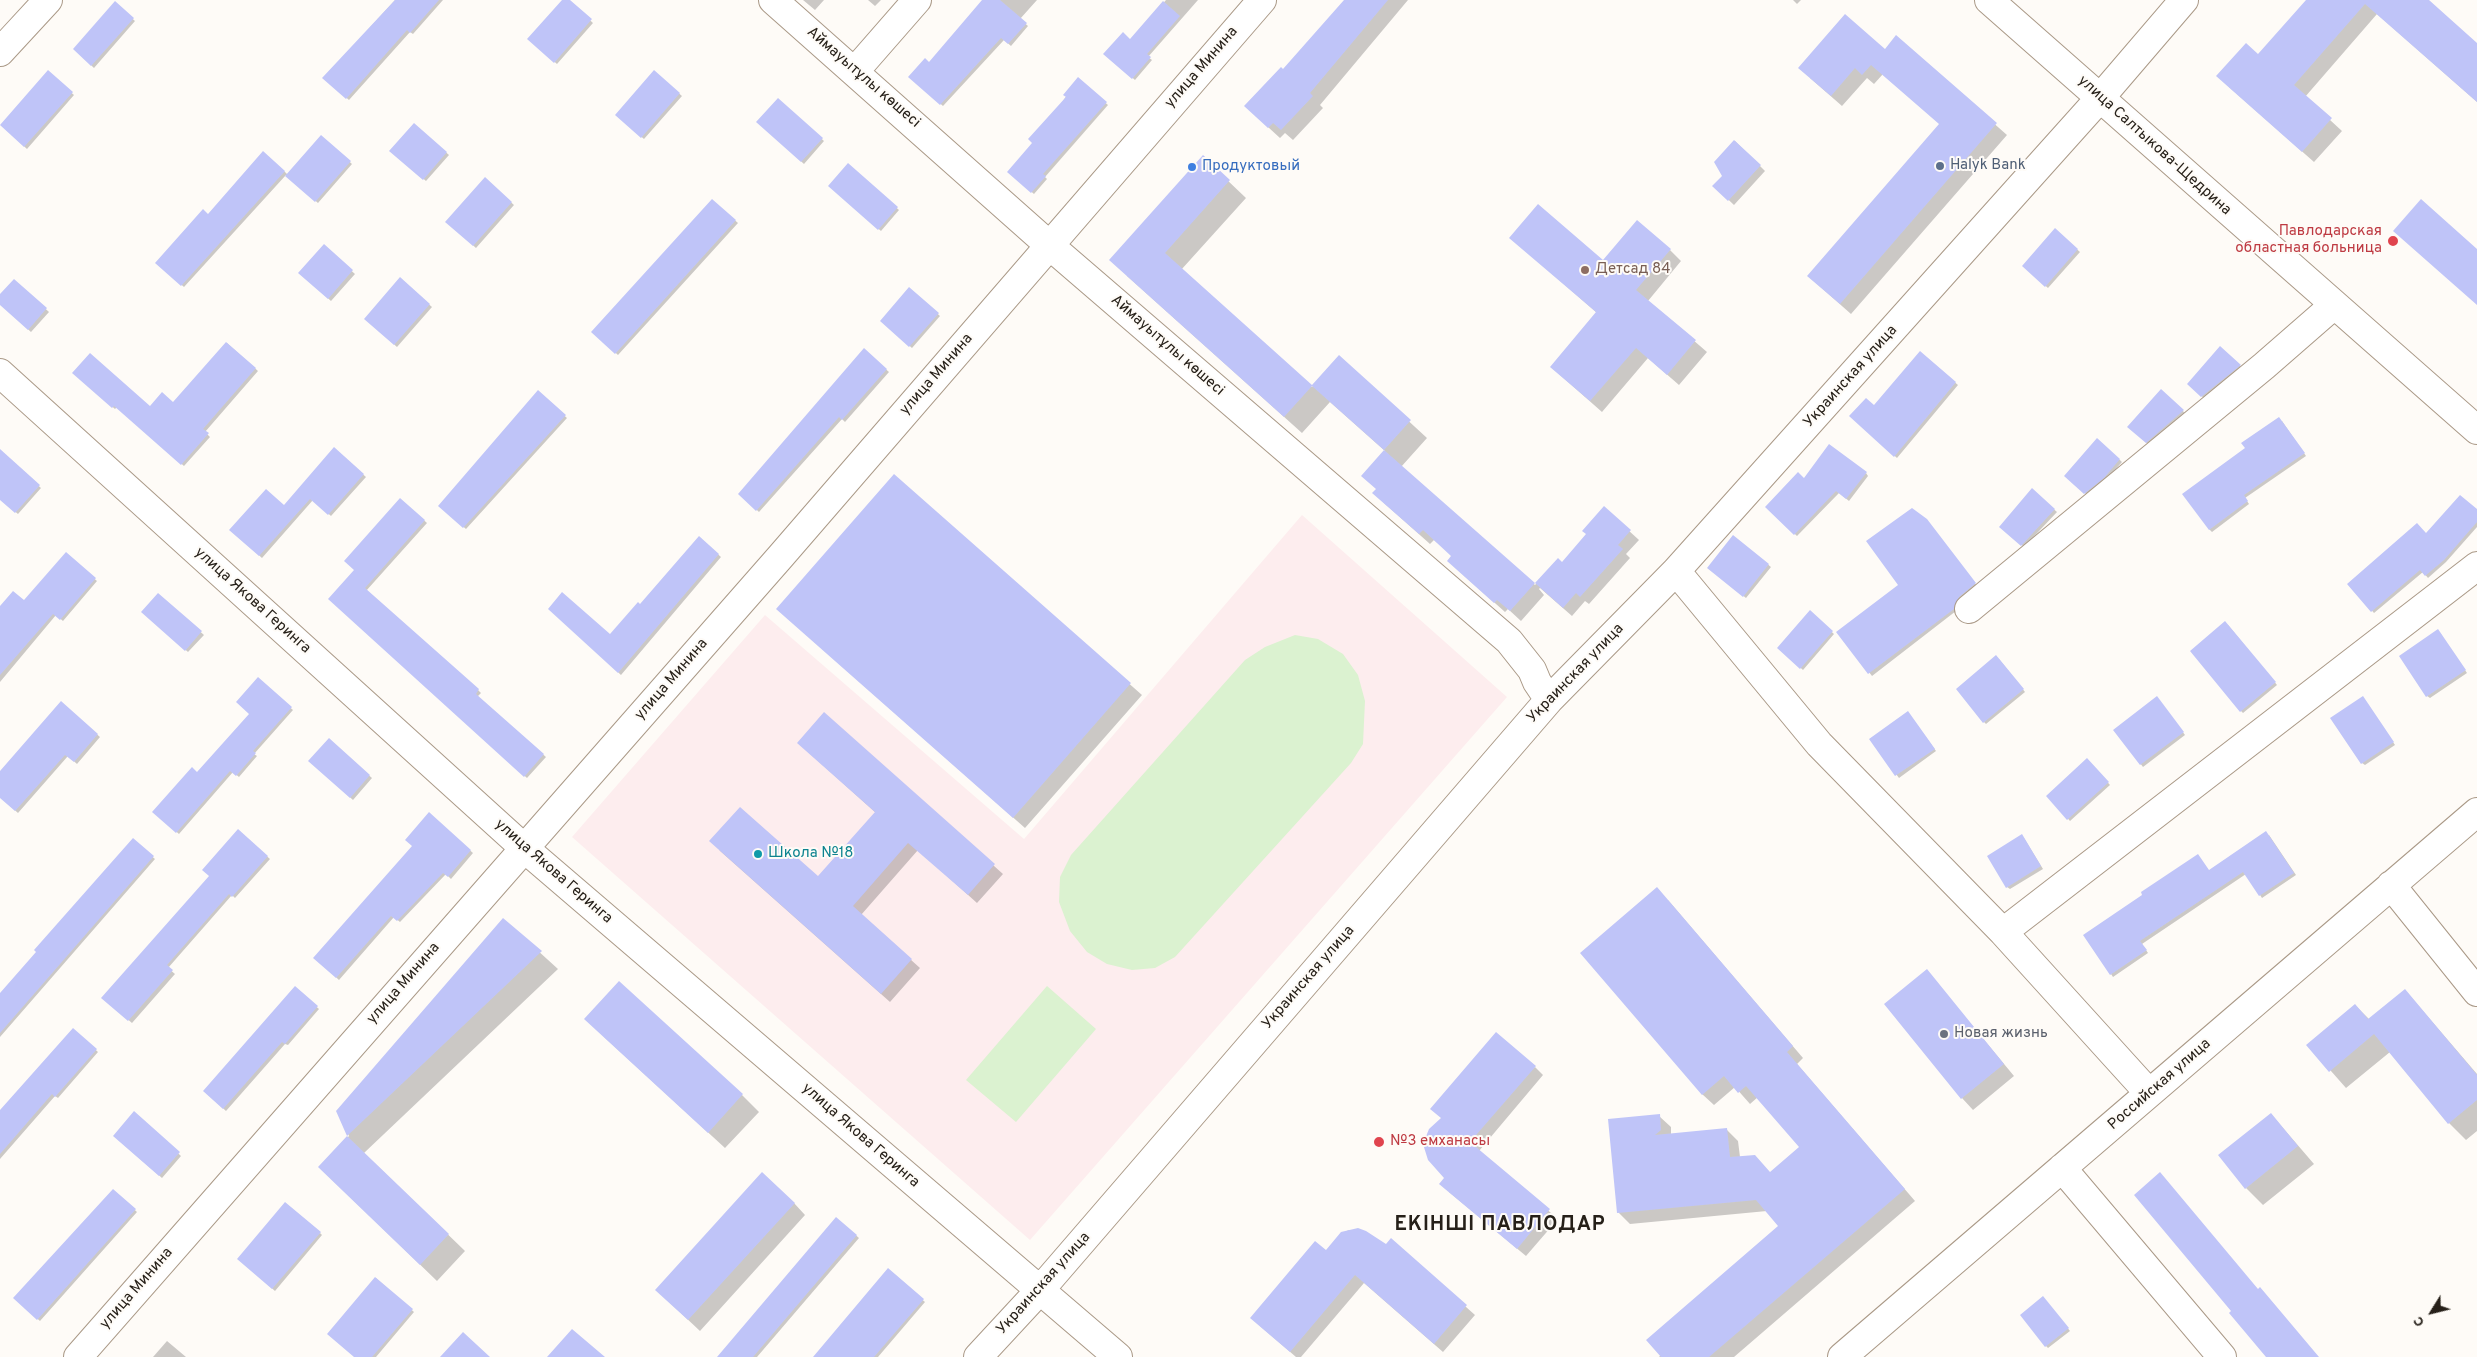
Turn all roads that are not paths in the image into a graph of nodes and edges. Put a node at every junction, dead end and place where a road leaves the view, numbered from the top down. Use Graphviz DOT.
graph roads {
  1 [pos="48,0"];
  2 [pos="773,0"];
  3 [pos="917,0"];
  4 [pos="1262,0"];
  5 [pos="1989,0"];
  6 [pos="2184,0"];
  7 [pos="0,52"];
  8 [pos="855,71"];
  9 [pos="2100,98"];
  10 [pos="1049,245"];
  11 [pos="2334,305"];
  12 [pos="0,373"];
  13 [pos="2477,430"];
  14 [pos="2477,566"];
  15 [pos="1676,571"];
  16 [pos="1969,609"];
  17 [pos="1549,700"];
  18 [pos="2477,812"];
  19 [pos="524,848"];
  20 [pos="2391,885"];
  21 [pos="2002,932"];
  22 [pos="2477,992"];
  23 [pos="2149,1093"];
  24 [pos="2062,1168"];
  25 [pos="1040,1290"];
  26 [pos="78,1357"];
  27 [pos="978,1357"];
  28 [pos="1118,1357"];
  29 [pos="1842,1357"];
  30 [pos="2222,1357"];
  1 -- 7 [label="street"];
  2 -- 8 [label="street, Аймауытұлы көшесі"];
  3 -- 8 [label="street"];
  4 -- 10 [label="street, улица Минина"];
  5 -- 9 [label="street, улица Салтыкова-Щедрина"];
  6 -- 9 [label="street, Украинская улица"];
  8 -- 10 [label="street, Аймауытұлы көшесі"];
  9 -- 11 [label="street, улица Салтыкова-Щедрина"];
  9 -- 15 [label="street, Украинская улица"];
  10 -- 17 [label="street, Аймауытұлы көшесі"];
  10 -- 19 [label="street, улица Минина"];
  11 -- 13 [label="street, улица Салтыкова-Щедрина"];
  11 -- 16 [label="street"];
  12 -- 19 [label="street, улица Якова Геринга"];
  14 -- 21 [label="street"];
  15 -- 17 [label="street, Украинская улица"];
  15 -- 21 [label="street"];
  17 -- 25 [label="street, Украинская улица"];
  18 -- 20 [label="street, Российская улица"];
  19 -- 25 [label="street, улица Якова Геринга"];
  19 -- 26 [label="street, улица Минина"];
  20 -- 22 [label="street"];
  20 -- 23 [label="street, Российская улица"];
  21 -- 23 [label="street"];
  23 -- 24 [label="street, Российская улица"];
  24 -- 29 [label="street, Российская улица"];
  24 -- 30 [label="street"];
  25 -- 27 [label="street, Украинская улица"];
  25 -- 28 [label="street, улица Якова Геринга"];
}
